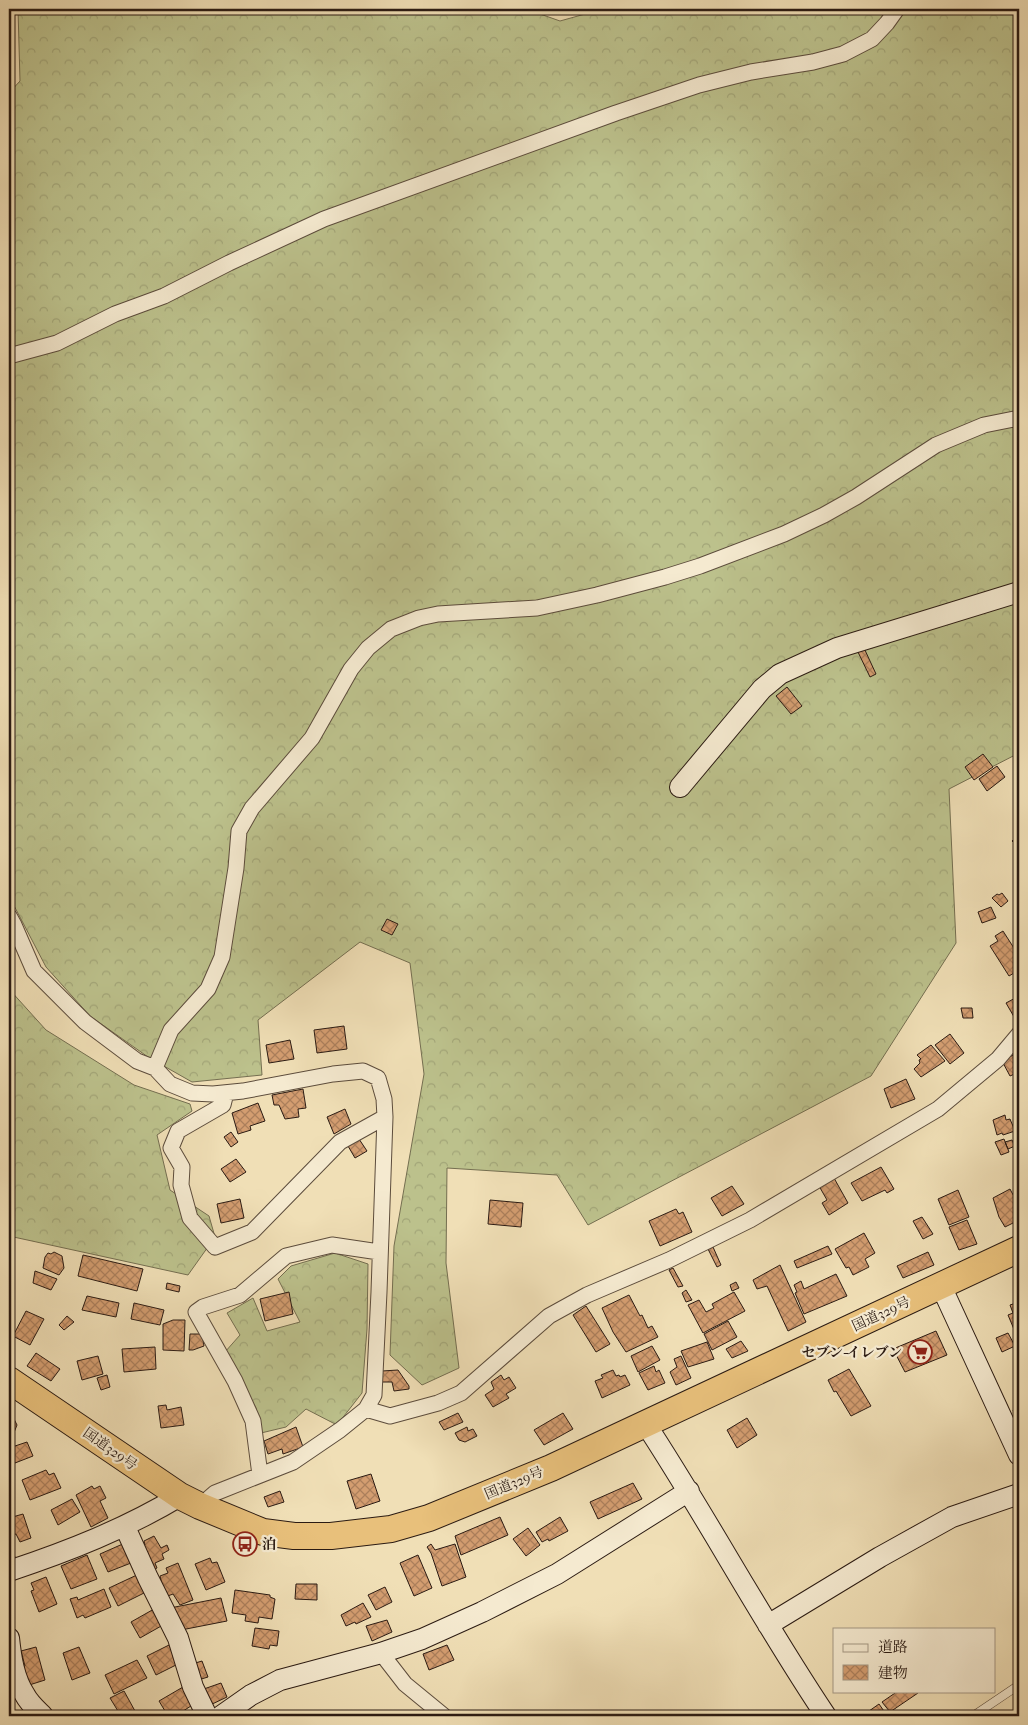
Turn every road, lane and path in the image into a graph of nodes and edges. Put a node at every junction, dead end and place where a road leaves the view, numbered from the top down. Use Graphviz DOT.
graph roads {
  1 [pos="897,9"];
  2 [pos="9,356"];
  3 [pos="1019,420"];
  4 [pos="1019,592"];
  5 [pos="680,787"];
  6 [pos="9,916"];
  7 [pos="1019,1034"];
  8 [pos="155,1068"];
  9 [pos="226,1093"];
  10 [pos="385,1117"];
  11 [pos="1019,1249"];
  12 [pos="379,1252"];
  13 [pos="941,1286"];
  14 [pos="9,1380"];
  15 [pos="366,1409"];
  16 [pos="645,1423"];
  17 [pos="1019,1455"];
  18 [pos="260,1475"];
  19 [pos="689,1491"];
  20 [pos="1019,1494"];
  21 [pos="190,1501"];
  22 [pos="125,1527"];
  23 [pos="9,1571"];
  24 [pos="768,1625"];
  25 [pos="9,1638"];
  26 [pos="381,1653"];
  27 [pos="1019,1685"];
  28 [pos="819,1713"];
  29 [pos="43,1716"];
  30 [pos="207,1716"];
  31 [pos="221,1716"];
  32 [pos="444,1716"];
  33 [pos="974,1716"];
  1 -- 2 [label="street"];
  3 -- 8 [label="street"];
  4 -- 5 [label="street"];
  6 -- 8 [label="street"];
  7 -- 15 [label="street"];
  8 -- 9 [label="street"];
  9 -- 10 [label="street"];
  9 -- 10 [label="street"];
  10 -- 12 [label="street"];
  11 -- 13 [label="highway, 国道329号"];
  12 -- 15 [label="street"];
  12 -- 18 [label="street"];
  13 -- 16 [label="highway, 国道329号"];
  13 -- 17 [label="street"];
  14 -- 21 [label="highway, 国道329号"];
  15 -- 18 [label="street"];
  16 -- 19 [label="street"];
  16 -- 21 [label="highway, 国道329号"];
  18 -- 21 [label="street"];
  19 -- 24 [label="street"];
  19 -- 26 [label="street"];
  20 -- 24 [label="street"];
  21 -- 22 [label="street"];
  22 -- 23 [label="street"];
  22 -- 30 [label="street"];
  24 -- 28 [label="street"];
  25 -- 29 [label="street"];
  26 -- 31 [label="street"];
  26 -- 32 [label="street"];
  27 -- 33 [label="lane"];
}
